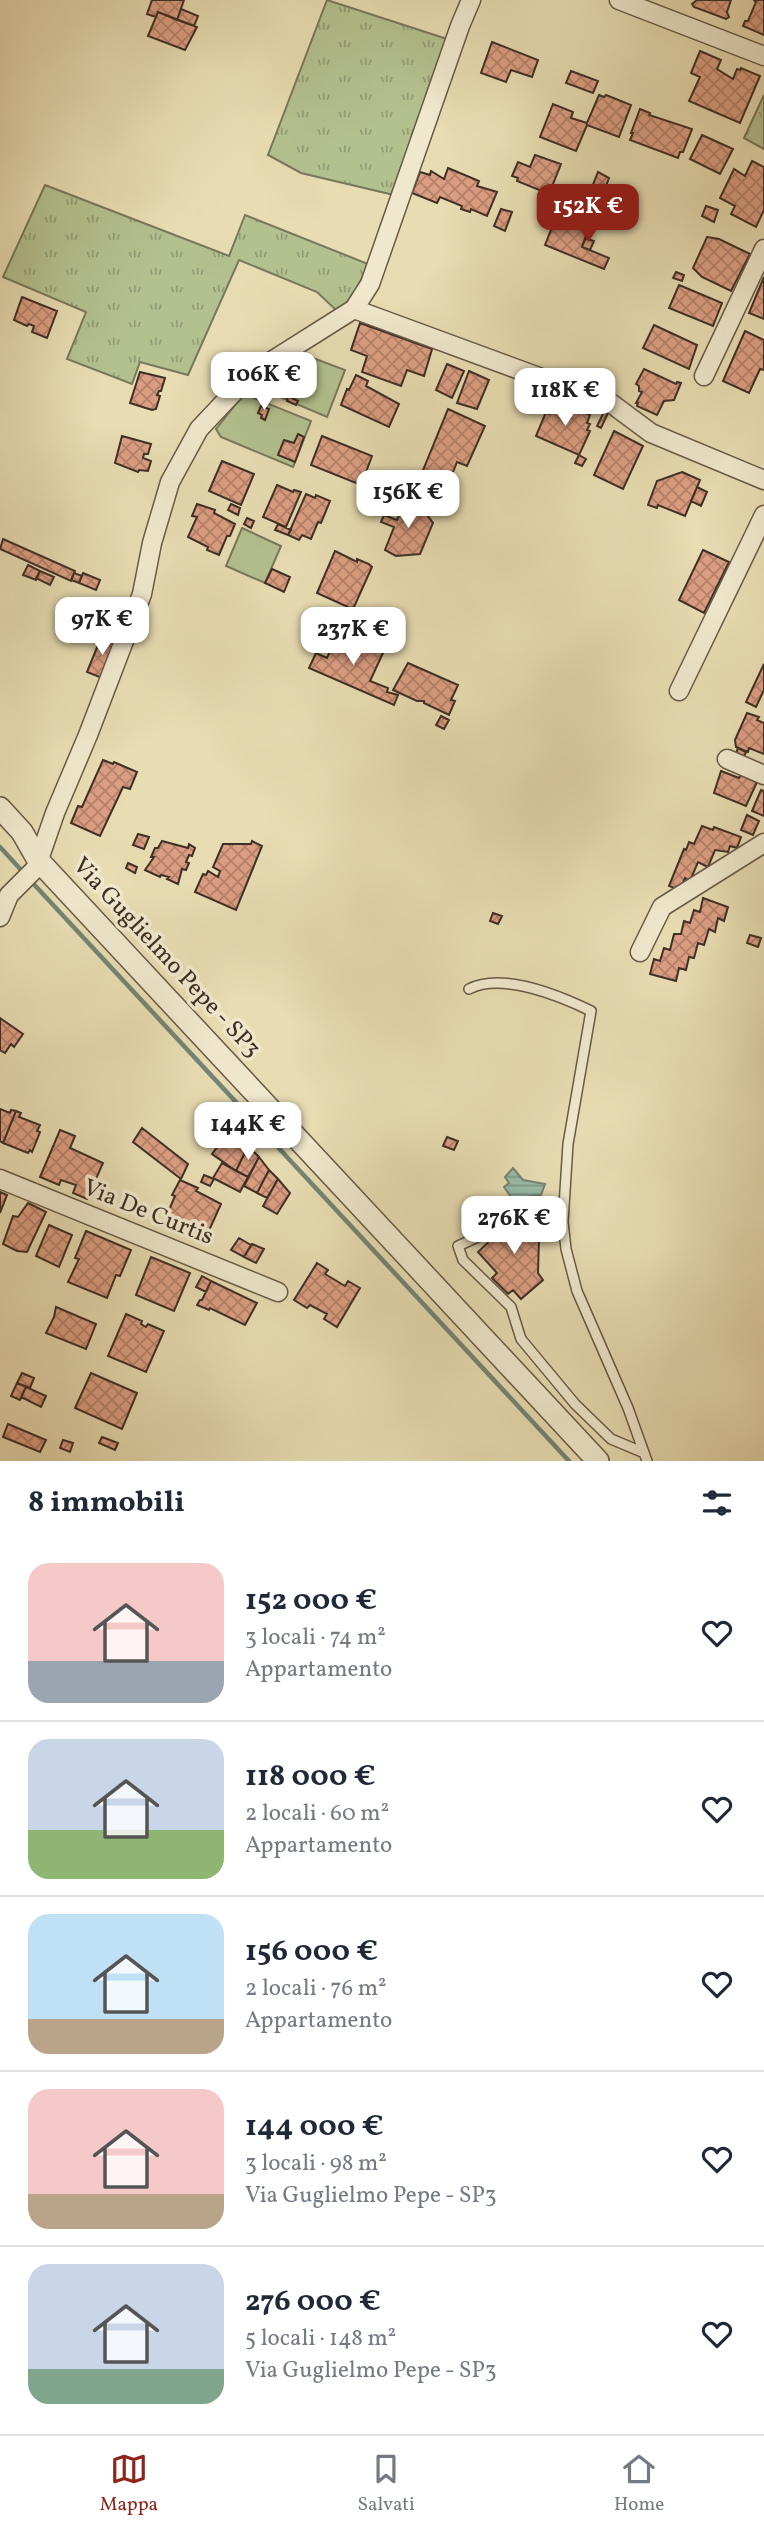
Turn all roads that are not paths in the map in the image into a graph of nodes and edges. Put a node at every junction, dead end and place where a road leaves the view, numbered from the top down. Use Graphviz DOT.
graph roads {
  1 [pos="471,0"];
  2 [pos="619,0"];
  3 [pos="764,56"];
  4 [pos="764,249"];
  5 [pos="354,309"];
  6 [pos="704,376"];
  7 [pos="764,480"];
  8 [pos="764,515"];
  9 [pos="679,691"];
  10 [pos="727,759"];
  11 [pos="764,775"];
  12 [pos="0,808"];
  13 [pos="764,843"];
  14 [pos="37,864"];
  15 [pos="0,917"];
  16 [pos="640,952"];
  17 [pos="469,989"];
  18 [pos="0,1180"];
  19 [pos="482,1235"];
  20 [pos="278,1293"];
  21 [pos="645,1457"];
  22 [pos="598,1461"];
  1 -- 5 [label="street"];
  2 -- 3 [label="street"];
  4 -- 6 [label="street"];
  5 -- 7 [label="street"];
  5 -- 14 [label="street"];
  8 -- 9 [label="street"];
  10 -- 11 [label="street"];
  12 -- 14 [label="street, Via Guglielmo Pepe - SP3"];
  13 -- 16 [label="street"];
  14 -- 15 [label="street"];
  14 -- 22 [label="street, Via Guglielmo Pepe - SP3"];
  17 -- 21 [label="lane"];
  18 -- 20 [label="street, Via De Curtis"];
  19 -- 21 [label="lane"];
}
